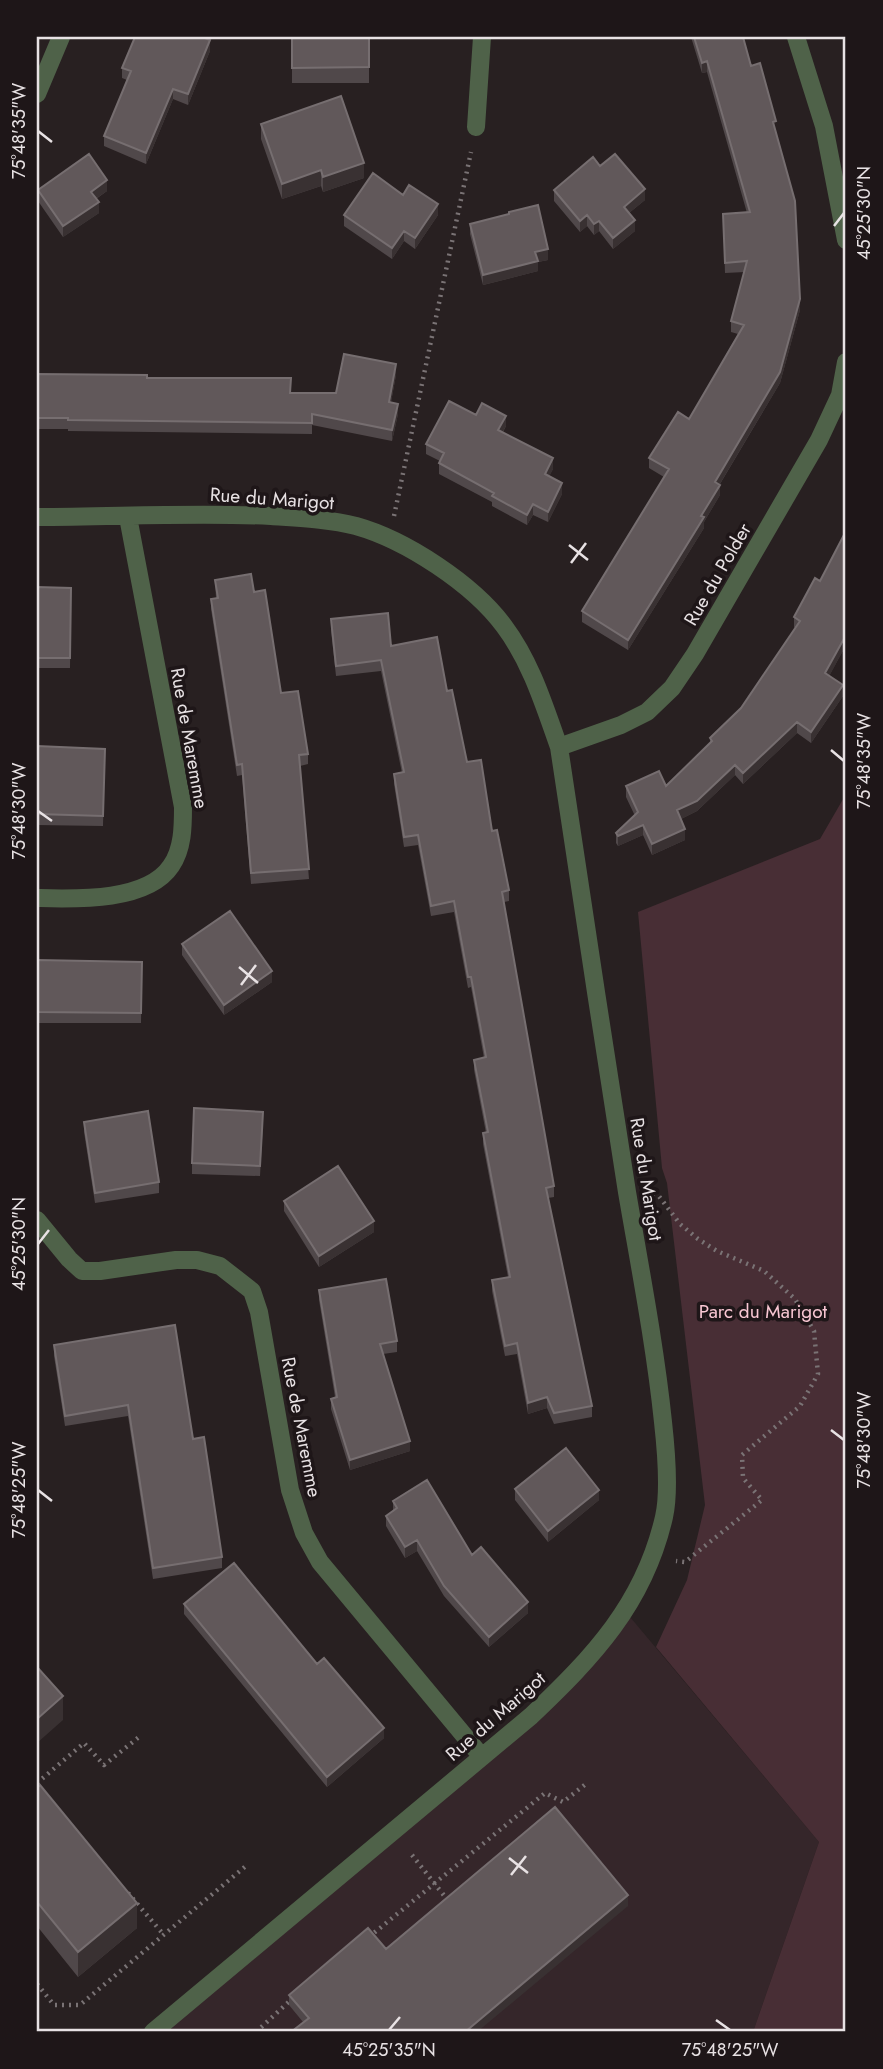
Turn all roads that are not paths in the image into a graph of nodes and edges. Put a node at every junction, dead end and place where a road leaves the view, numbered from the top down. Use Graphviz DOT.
graph roads {
  1 [pos="61,37"];
  2 [pos="482,37"];
  3 [pos="796,37"];
  4 [pos="37,94"];
  5 [pos="477,127"];
  6 [pos="846,240"];
  7 [pos="846,362"];
  8 [pos="37,517"];
  9 [pos="128,517"];
  10 [pos="559,747"];
  11 [pos="37,898"];
  12 [pos="37,1220"];
  13 [pos="482,1757"];
  14 [pos="153,2032"];
  1 -- 4 [label="street"];
  2 -- 5 [label="street"];
  3 -- 6 [label="street"];
  7 -- 10 [label="street, Rue du Polder"];
  8 -- 9 [label="street, Rue du Marigot"];
  9 -- 10 [label="street, Rue du Marigot"];
  9 -- 11 [label="street, Rue de Maremme"];
  10 -- 13 [label="street, Rue du Marigot"];
  12 -- 13 [label="street, Rue de Maremme"];
  13 -- 14 [label="street, Rue du Marigot"];
}
